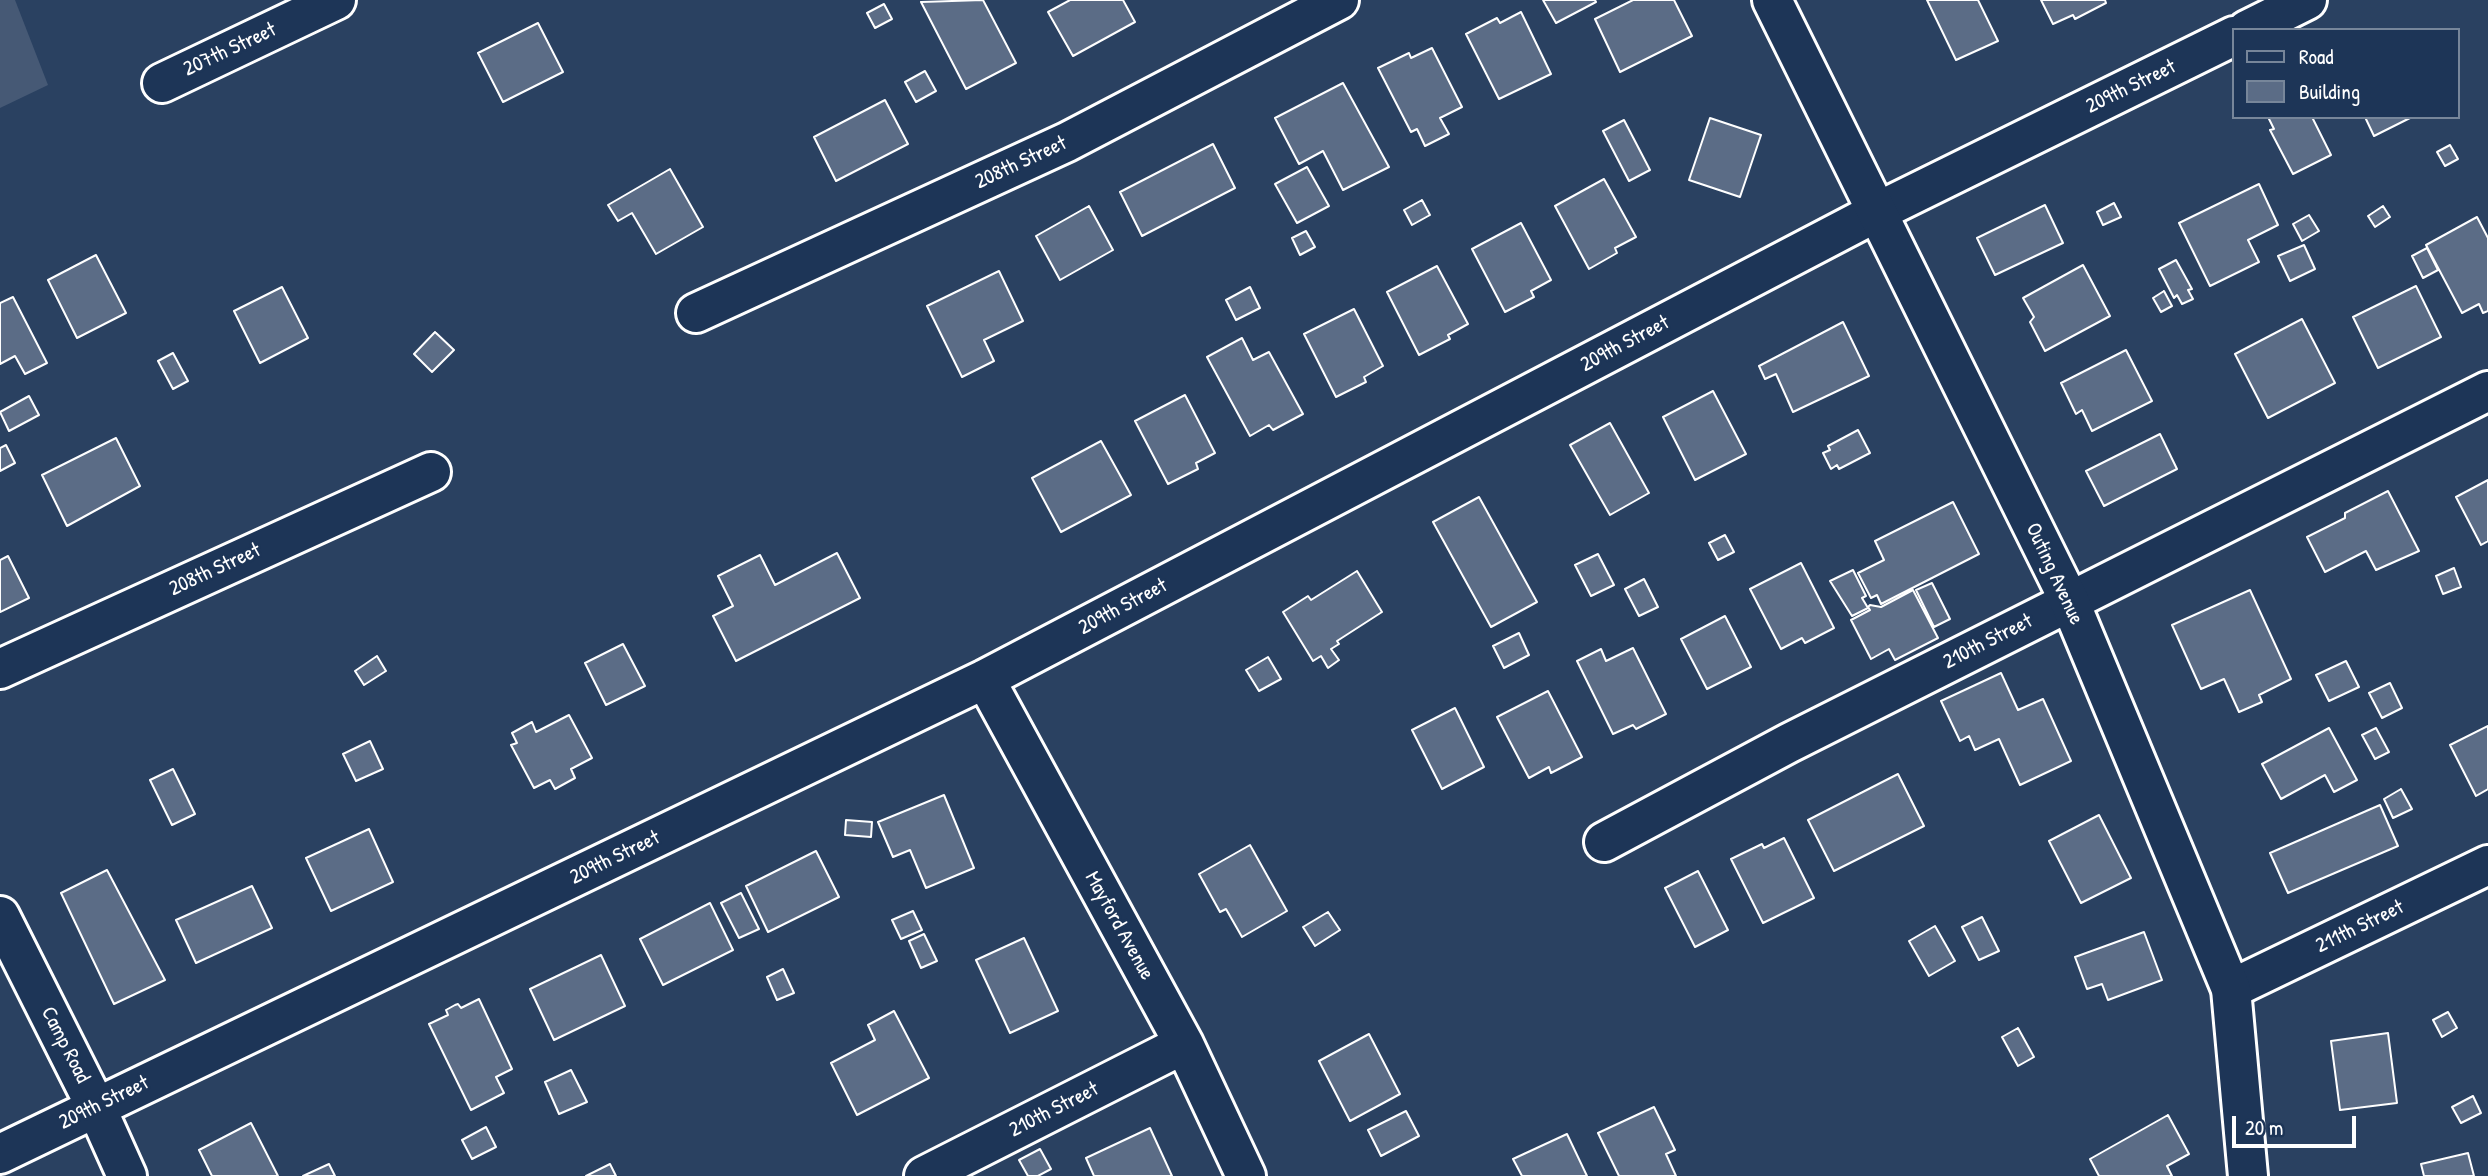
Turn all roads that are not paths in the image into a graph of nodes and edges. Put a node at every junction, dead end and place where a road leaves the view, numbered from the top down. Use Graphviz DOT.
graph roads {
  1 [pos="336,0"];
  2 [pos="1339,0"];
  3 [pos="1772,0"];
  4 [pos="2307,0"];
  5 [pos="2250,28"];
  6 [pos="2232,37"];
  7 [pos="162,83"];
  8 [pos="1877,212"];
  9 [pos="696,313"];
  10 [pos="2488,391"];
  11 [pos="430,472"];
  12 [pos="2069,600"];
  13 [pos="0,669"];
  14 [pos="985,680"];
  15 [pos="1604,842"];
  16 [pos="2488,865"];
  17 [pos="0,916"];
  18 [pos="2231,989"];
  19 [pos="1184,1044"];
  20 [pos="96,1107"];
  21 [pos="0,1154"];
  22 [pos="127,1176"];
  23 [pos="924,1176"];
  24 [pos="1246,1176"];
  25 [pos="2248,1176"];
  1 -- 7 [label="street, 207th Street"];
  2 -- 9 [label="street, 208th Street"];
  3 -- 8 [label="street, Outing Avenue"];
  4 -- 5 [label="street"];
  6 -- 8 [label="street, 209th Street"];
  8 -- 12 [label="street, Outing Avenue"];
  8 -- 14 [label="street, 209th Street"];
  10 -- 12 [label="street, 210th Street"];
  11 -- 13 [label="street, 208th Street"];
  12 -- 15 [label="street, 210th Street"];
  12 -- 18 [label="street, Outing Avenue"];
  14 -- 19 [label="street, Mayford Avenue"];
  14 -- 20 [label="street, 209th Street"];
  16 -- 18 [label="street, 211th Street"];
  17 -- 20 [label="street, Camp Road"];
  18 -- 25 [label="street, Outing Avenue"];
  19 -- 23 [label="street, 210th Street"];
  19 -- 24 [label="street, Mayford Avenue"];
  20 -- 21 [label="street, 209th Street"];
  20 -- 22 [label="street, Camp Road"];
}
